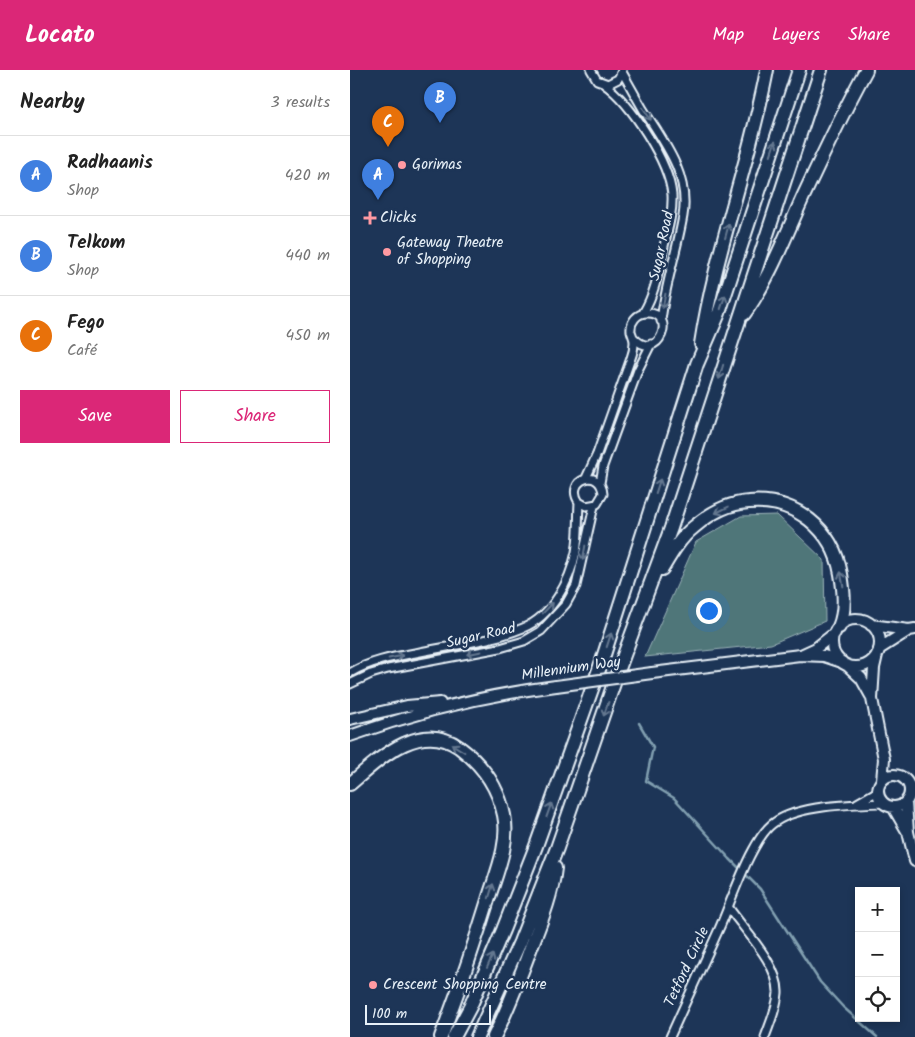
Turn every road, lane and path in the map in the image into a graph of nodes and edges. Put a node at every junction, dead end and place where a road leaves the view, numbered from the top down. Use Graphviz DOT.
graph roads {
  1 [pos="592,70"];
  2 [pos="767,70"];
  3 [pos="799,70"];
  4 [pos="821,70"];
  5 [pos="866,70"];
  6 [pos="622,71"];
  7 [pos="604,84"];
  8 [pos="643,313"];
  9 [pos="661,321"];
  10 [pos="736,326"];
  11 [pos="634,338"];
  12 [pos="651,344"];
  13 [pos="698,364"];
  14 [pos="586,478"];
  15 [pos="600,483"];
  16 [pos="578,502"];
  17 [pos="594,506"];
  18 [pos="645,597"];
  19 [pos="871,625"];
  20 [pos="837,630"];
  21 [pos="912,630"];
  22 [pos="878,651"];
  23 [pos="800,655"];
  24 [pos="844,664"];
  25 [pos="350,673"];
  26 [pos="350,684"];
  27 [pos="470,700"];
  28 [pos="872,700"];
  29 [pos="350,719"];
  30 [pos="350,736"];
  31 [pos="884,759"];
  32 [pos="896,775"];
  33 [pos="882,780"];
  34 [pos="350,784"];
  35 [pos="878,791"];
  36 [pos="906,802"];
  37 [pos="854,804"];
  38 [pos="888,805"];
  39 [pos="908,832"];
  40 [pos="557,848"];
  41 [pos="915,861"];
  42 [pos="729,908"];
  43 [pos="504,1017"];
  44 [pos="441,1037"];
  45 [pos="454,1037"];
  46 [pos="477,1037"];
  47 [pos="494,1037"];
  48 [pos="501,1037"];
  49 [pos="670,1037"];
  50 [pos="765,1037"];
  1 -- 7 [label="street, Sugar Road"];
  13 -- 2 [label="highway, one-way"];
  13 -- 3 [label="highway, one-way"];
  4 -- 10 [label="highway"];
  5 -- 10 [label="highway"];
  6 -- 7 [label="street"];
  6 -- 9 [label="street, Sugar Road, one-way"];
  7 -- 8 [label="street, Sugar Road"];
  8 -- 9 [label="street"];
  8 -- 11 [label="street"];
  9 -- 12 [label="street"];
  10 -- 18 [label="highway, one-way"];
  11 -- 12 [label="street"];
  11 -- 14 [label="street"];
  12 -- 15 [label="street"];
  45 -- 13 [label="highway, one-way"];
  14 -- 15 [label="street"];
  14 -- 16 [label="street"];
  15 -- 17 [label="street"];
  16 -- 17 [label="street"];
  25 -- 16 [label="street, Sugar Road, one-way"];
  17 -- 26 [label="street, Sugar Road, one-way"];
  20 -- 18 [label="highway, one-way"];
  18 -- 40 [label="highway, one-way"];
  19 -- 20 [label="street"];
  19 -- 21 [label="street"];
  19 -- 22 [label="street"];
  20 -- 23 [label="street, Millennium Way"];
  20 -- 24 [label="street"];
  21 -- 22 [label="street"];
  22 -- 24 [label="street"];
  22 -- 28 [label="street"];
  23 -- 24 [label="street, Millennium Way"];
  23 -- 27 [label="street, Millennium Way, bridge"];
  24 -- 28 [label="street"];
  27 -- 29 [label="street"];
  27 -- 30 [label="street, Millennium Way"];
  28 -- 31 [label="street"];
  31 -- 32 [label="street"];
  31 -- 33 [label="street"];
  32 -- 33 [label="street"];
  32 -- 36 [label="street"];
  33 -- 35 [label="street"];
  44 -- 34 [label="highway, one-way"];
  35 -- 37 [label="street, Tetford Circle"];
  35 -- 38 [label="street"];
  36 -- 38 [label="street"];
  36 -- 39 [label="street"];
  37 -- 38 [label="street, Tetford Circle"];
  37 -- 42 [label="street, Tetford Circle"];
  38 -- 39 [label="street"];
  39 -- 41 [label="street"];
  40 -- 43 [label="highway"];
  40 -- 46 [label="highway"];
  42 -- 49 [label="street, Tetford Circle"];
  42 -- 50 [label="street"];
  43 -- 47 [label="highway"];
  43 -- 48 [label="highway"];
}
